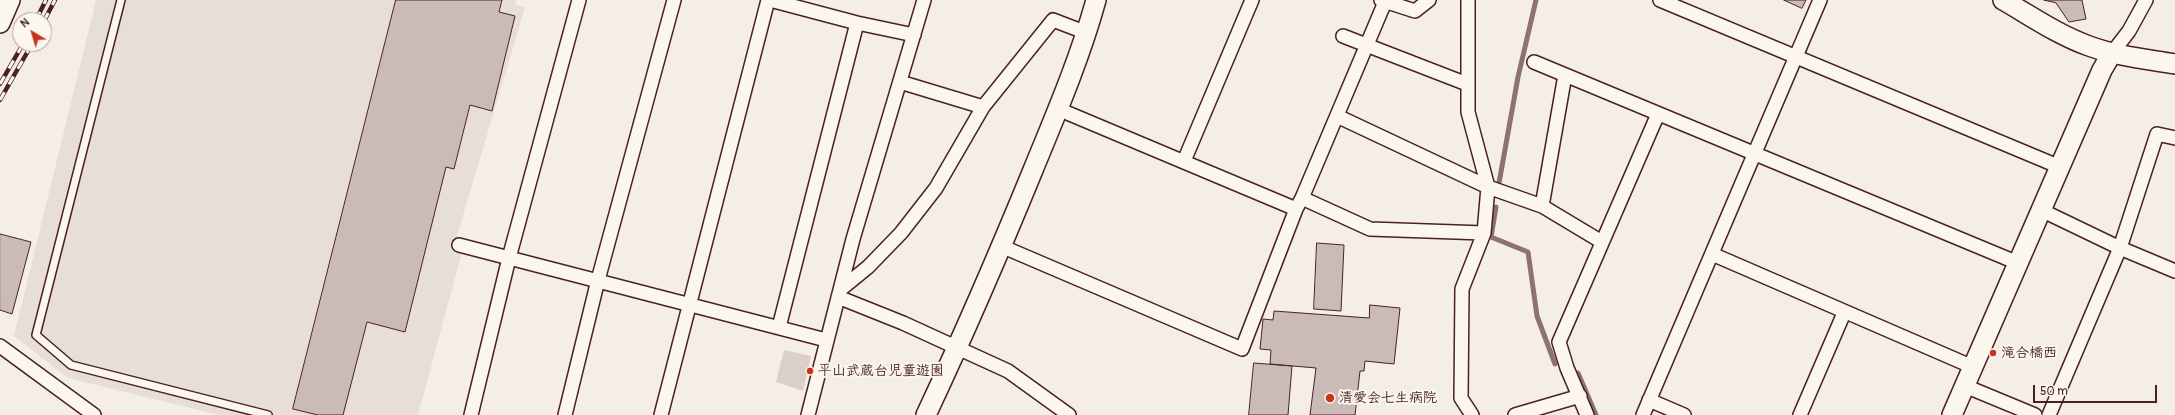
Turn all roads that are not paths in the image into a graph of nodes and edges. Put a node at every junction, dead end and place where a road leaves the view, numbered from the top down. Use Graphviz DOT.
graph roads {
  1 [pos="10,0"];
  2 [pos="121,0"];
  3 [pos="579,0"];
  4 [pos="674,0"];
  5 [pos="769,0"];
  6 [pos="924,0"];
  7 [pos="1096,0"];
  8 [pos="1252,0"];
  9 [pos="1429,0"];
  10 [pos="1468,0"];
  11 [pos="1660,0"];
  12 [pos="1820,0"];
  13 [pos="2003,0"];
  14 [pos="2146,0"];
  15 [pos="1383,1"];
  16 [pos="0,23"];
  17 [pos="857,23"];
  18 [pos="1087,33"];
  19 [pos="914,35"];
  20 [pos="1343,36"];
  21 [pos="1367,45"];
  22 [pos="2112,53"];
  23 [pos="1796,57"];
  24 [pos="1534,62"];
  25 [pos="2175,64"];
  26 [pos="1565,75"];
  27 [pos="900,82"];
  28 [pos="1467,84"];
  29 [pos="983,107"];
  30 [pos="1058,109"];
  31 [pos="1658,114"];
  32 [pos="1337,116"];
  33 [pos="2175,138"];
  34 [pos="1754,152"];
  35 [pos="1184,161"];
  36 [pos="2060,167"];
  37 [pos="1488,187"];
  38 [pos="1299,204"];
  39 [pos="1542,206"];
  40 [pos="2041,210"];
  41 [pos="1484,233"];
  42 [pos="1602,242"];
  43 [pos="459,245"];
  44 [pos="1001,246"];
  45 [pos="2120,248"];
  46 [pos="1712,254"];
  47 [pos="509,258"];
  48 [pos="2018,263"];
  49 [pos="2175,271"];
  50 [pos="598,280"];
  51 [pos="840,293"];
  52 [pos="690,304"];
  53 [pos="1844,313"];
  54 [pos="779,327"];
  55 [pos="826,340"];
  56 [pos="0,346"];
  57 [pos="957,348"];
  58 [pos="1973,367"];
  59 [pos="1965,386"];
  60 [pos="1580,396"];
  61 [pos="1649,400"];
  62 [pos="94,415"];
  63 [pos="268,415"];
  64 [pos="471,415"];
  65 [pos="566,415"];
  66 [pos="661,415"];
  67 [pos="808,415"];
  68 [pos="926,415"];
  69 [pos="1069,415"];
  70 [pos="1472,415"];
  71 [pos="1514,415"];
  72 [pos="1587,415"];
  73 [pos="1643,415"];
  74 [pos="1684,415"];
  75 [pos="1800,415"];
  76 [pos="1952,415"];
  77 [pos="2035,415"];
  78 [pos="2049,415"];
  1 -- 16 [label="street"];
  2 -- 63 [label="lane"];
  3 -- 47 [label="street"];
  4 -- 50 [label="street"];
  5 -- 17 [label="street"];
  5 -- 52 [label="street"];
  6 -- 19 [label="street"];
  7 -- 18 [label="street"];
  8 -- 35 [label="street"];
  9 -- 15 [label="street"];
  10 -- 28 [label="street"];
  11 -- 23 [label="street"];
  12 -- 23 [label="street"];
  13 -- 22 [label="street"];
  14 -- 22 [label="street"];
  15 -- 21 [label="street"];
  17 -- 19 [label="street"];
  17 -- 54 [label="street"];
  18 -- 29 [label="street"];
  18 -- 30 [label="street"];
  19 -- 27 [label="street"];
  20 -- 21 [label="street"];
  21 -- 28 [label="street"];
  21 -- 32 [label="street"];
  22 -- 25 [label="street"];
  22 -- 36 [label="street"];
  23 -- 34 [label="street"];
  23 -- 36 [label="street"];
  24 -- 26 [label="street"];
  26 -- 31 [label="street"];
  26 -- 39 [label="street"];
  27 -- 29 [label="street"];
  27 -- 51 [label="street"];
  28 -- 37 [label="street"];
  29 -- 51 [label="street"];
  30 -- 35 [label="street"];
  30 -- 44 [label="street"];
  31 -- 34 [label="street"];
  31 -- 42 [label="street"];
  32 -- 37 [label="street"];
  32 -- 38 [label="street"];
  33 -- 45 [label="street"];
  34 -- 46 [label="street"];
  34 -- 48 [label="street"];
  35 -- 38 [label="street"];
  36 -- 40 [label="street"];
  37 -- 39 [label="street"];
  37 -- 41 [label="street"];
  38 -- 41 [label="street"];
  38 -- 44 [label="street"];
  39 -- 42 [label="street"];
  40 -- 45 [label="street"];
  40 -- 48 [label="street"];
  41 -- 70 [label="street"];
  42 -- 60 [label="street"];
  43 -- 47 [label="street"];
  44 -- 57 [label="street"];
  45 -- 49 [label="street"];
  45 -- 78 [label="street"];
  46 -- 53 [label="street"];
  46 -- 61 [label="street"];
  47 -- 50 [label="street"];
  47 -- 64 [label="street"];
  48 -- 58 [label="street"];
  50 -- 52 [label="street"];
  50 -- 65 [label="street"];
  51 -- 55 [label="street"];
  51 -- 57 [label="street"];
  52 -- 54 [label="street"];
  52 -- 66 [label="street"];
  53 -- 58 [label="street"];
  53 -- 75 [label="street"];
  54 -- 55 [label="street"];
  55 -- 67 [label="street"];
  56 -- 62 [label="street"];
  57 -- 68 [label="street"];
  57 -- 69 [label="street"];
  58 -- 59 [label="street"];
  59 -- 76 [label="street"];
  59 -- 77 [label="street"];
  60 -- 71 [label="street"];
  60 -- 72 [label="street"];
  61 -- 73 [label="street"];
  61 -- 74 [label="street"];
}
